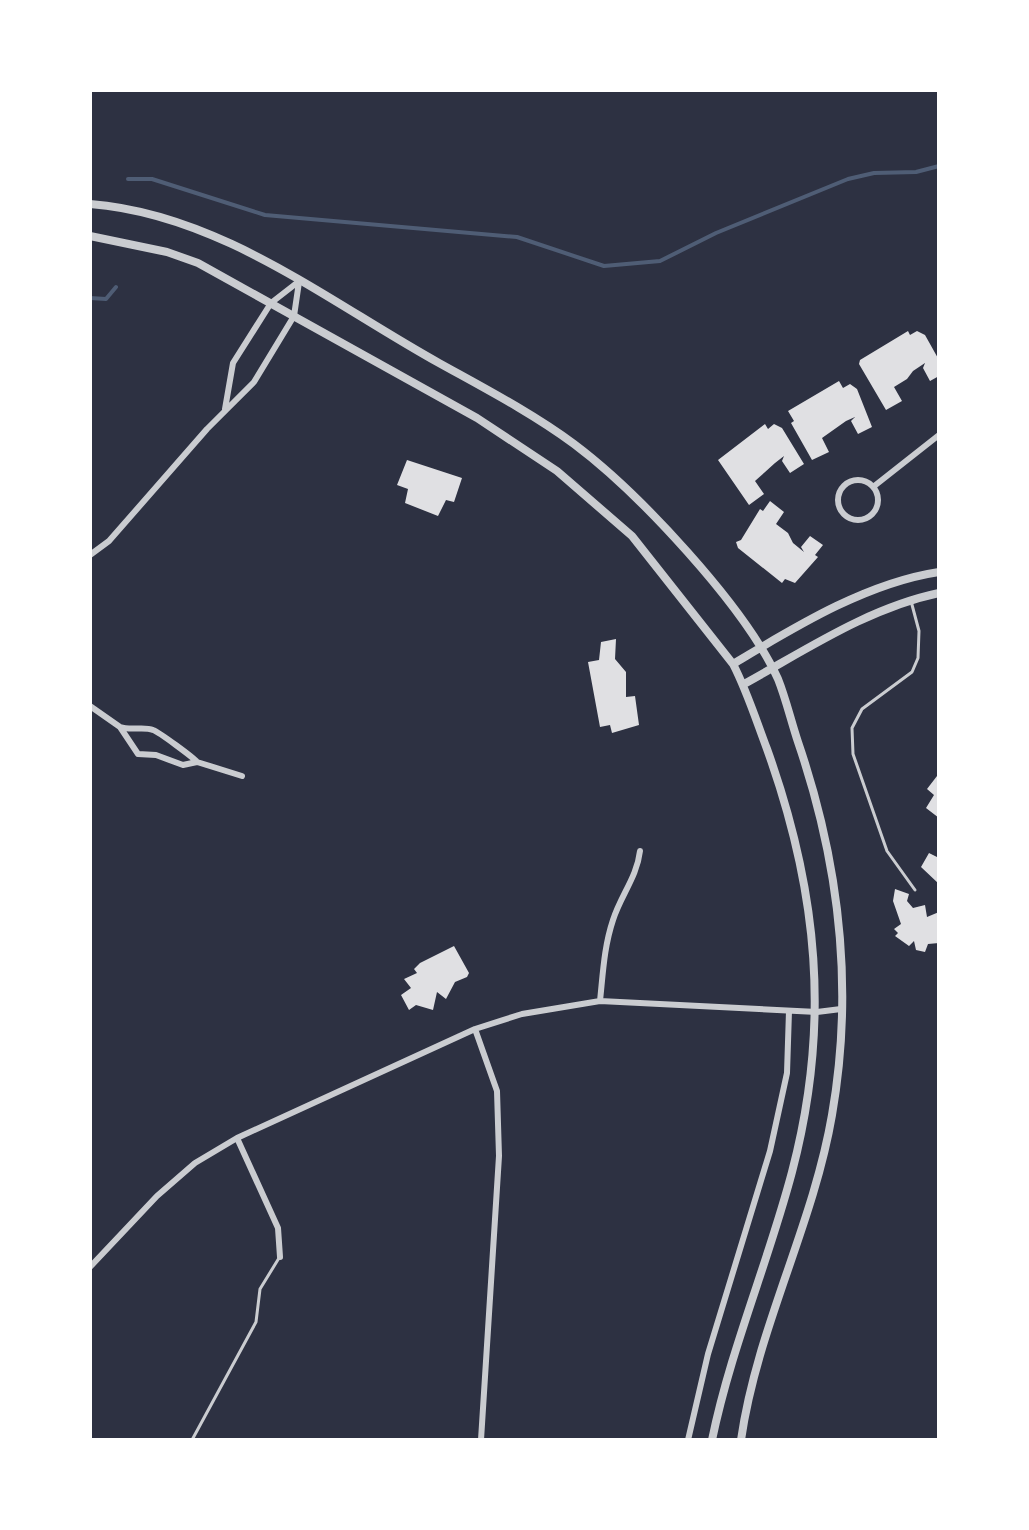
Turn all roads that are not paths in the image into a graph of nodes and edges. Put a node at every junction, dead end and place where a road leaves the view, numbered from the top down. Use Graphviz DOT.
graph roads {
  1 [pos="90,204"];
  2 [pos="90,236"];
  3 [pos="299,282"];
  4 [pos="271,303"];
  5 [pos="294,316"];
  6 [pos="225,409"];
  7 [pos="939,435"];
  8 [pos="873,487"];
  9 [pos="90,555"];
  10 [pos="939,572"];
  11 [pos="939,593"];
  12 [pos="911,601"];
  13 [pos="760,648"];
  14 [pos="733,664"];
  15 [pos="771,668"];
  16 [pos="744,684"];
  17 [pos="90,706"];
  18 [pos="120,727"];
  19 [pos="197,762"];
  20 [pos="242,776"];
  21 [pos="640,851"];
  22 [pos="915,890"];
  23 [pos="600,1001"];
  24 [pos="841,1009"];
  25 [pos="789,1011"];
  26 [pos="817,1012"];
  27 [pos="475,1029"];
  28 [pos="237,1138"];
  29 [pos="280,1257"];
  30 [pos="90,1267"];
  31 [pos="192,1440"];
  32 [pos="481,1440"];
  33 [pos="688,1440"];
  34 [pos="712,1440"];
  35 [pos="741,1440"];
  1 -- 3 [label="street"];
  2 -- 4 [label="street"];
  3 -- 4 [label="street"];
  3 -- 5 [label="street"];
  3 -- 13 [label="street"];
  4 -- 5 [label="street"];
  4 -- 6 [label="street"];
  5 -- 6 [label="street"];
  5 -- 14 [label="street"];
  6 -- 9 [label="street"];
  7 -- 8 [label="street"];
  8 -- 8 [label="street"];
  10 -- 13 [label="street"];
  11 -- 12 [label="street"];
  12 -- 15 [label="street"];
  12 -- 22 [label="lane"];
  13 -- 14 [label="street"];
  13 -- 15 [label="street"];
  14 -- 16 [label="street"];
  15 -- 16 [label="street"];
  15 -- 24 [label="street"];
  16 -- 26 [label="street"];
  17 -- 18 [label="street"];
  18 -- 19 [label="street"];
  18 -- 19 [label="street"];
  19 -- 20 [label="street"];
  21 -- 23 [label="street"];
  23 -- 25 [label="street"];
  23 -- 27 [label="street"];
  24 -- 26 [label="street"];
  24 -- 35 [label="street"];
  25 -- 26 [label="street"];
  25 -- 33 [label="street"];
  26 -- 34 [label="street"];
  27 -- 28 [label="street"];
  27 -- 32 [label="street"];
  28 -- 29 [label="street"];
  28 -- 30 [label="street"];
  29 -- 31 [label="lane"];
}
